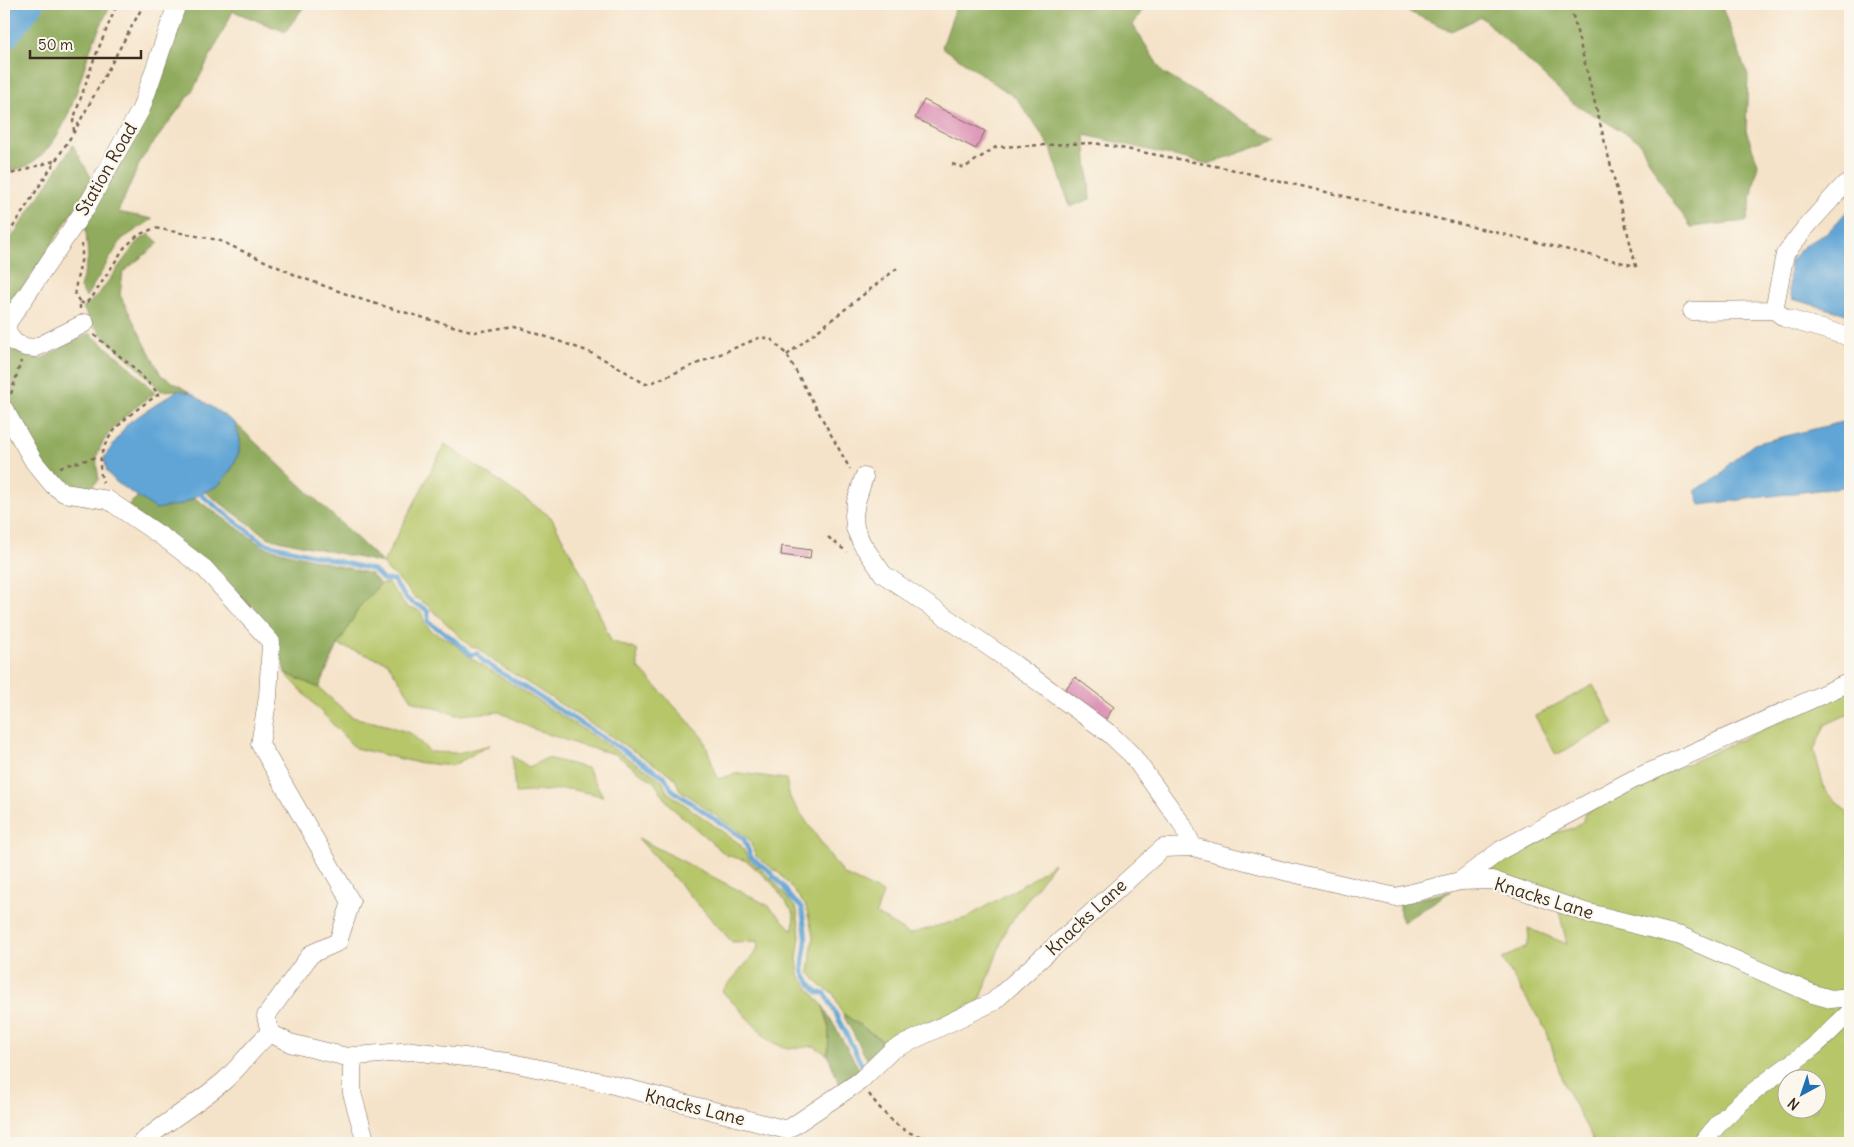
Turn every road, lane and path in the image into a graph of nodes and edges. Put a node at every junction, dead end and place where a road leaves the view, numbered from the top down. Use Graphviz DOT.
graph roads {
  1 [pos="117,4"];
  2 [pos="144,4"];
  3 [pos="1570,4"];
  4 [pos="176,8"];
  5 [pos="74,132"];
  6 [pos="57,160"];
  7 [pos="952,164"];
  8 [pos="4,176"];
  9 [pos="1844,185"];
  10 [pos="4,241"];
  11 [pos="82,243"];
  12 [pos="899,268"];
  13 [pos="80,302"];
  14 [pos="1692,311"];
  15 [pos="1780,314"];
  16 [pos="85,322"];
  17 [pos="6,325"];
  18 [pos="1850,337"];
  19 [pos="787,355"];
  20 [pos="21,359"];
  21 [pos="5,411"];
  22 [pos="97,457"];
  23 [pos="42,472"];
  24 [pos="862,482"];
  25 [pos="104,499"];
  26 [pos="1850,682"];
  27 [pos="1193,848"];
  28 [pos="1460,881"];
  29 [pos="1850,998"];
  30 [pos="1850,1012"];
  31 [pos="270,1033"];
  32 [pos="349,1057"];
  33 [pos="860,1081"];
  34 [pos="926,1137"];
  35 [pos="141,1143"];
  36 [pos="366,1143"];
  37 [pos="1703,1143"];
  1 -- 5 [label="path"];
  2 -- 5 [label="path"];
  3 -- 7 [label="path"];
  4 -- 17 [label="street, Station Road"];
  5 -- 6 [label="path"];
  6 -- 8 [label="path"];
  6 -- 10 [label="path"];
  9 -- 15 [label="street"];
  11 -- 13 [label="path"];
  12 -- 19 [label="path"];
  13 -- 16 [label="path"];
  13 -- 19 [label="path"];
  14 -- 15 [label="street"];
  15 -- 18 [label="street"];
  16 -- 17 [label="street"];
  16 -- 25 [label="path"];
  19 -- 24 [label="path"];
  20 -- 21 [label="path"];
  21 -- 23 [label="street"];
  22 -- 23 [label="path"];
  23 -- 25 [label="street"];
  24 -- 27 [label="street"];
  25 -- 31 [label="street"];
  26 -- 28 [label="street"];
  27 -- 28 [label="street, Knacks Lane"];
  27 -- 33 [label="street, Knacks Lane"];
  28 -- 29 [label="street, Knacks Lane"];
  30 -- 37 [label="street"];
  31 -- 32 [label="street, Knacks Lane"];
  31 -- 35 [label="street"];
  32 -- 33 [label="street, Knacks Lane"];
  32 -- 36 [label="street"];
  33 -- 34 [label="path"];
}
